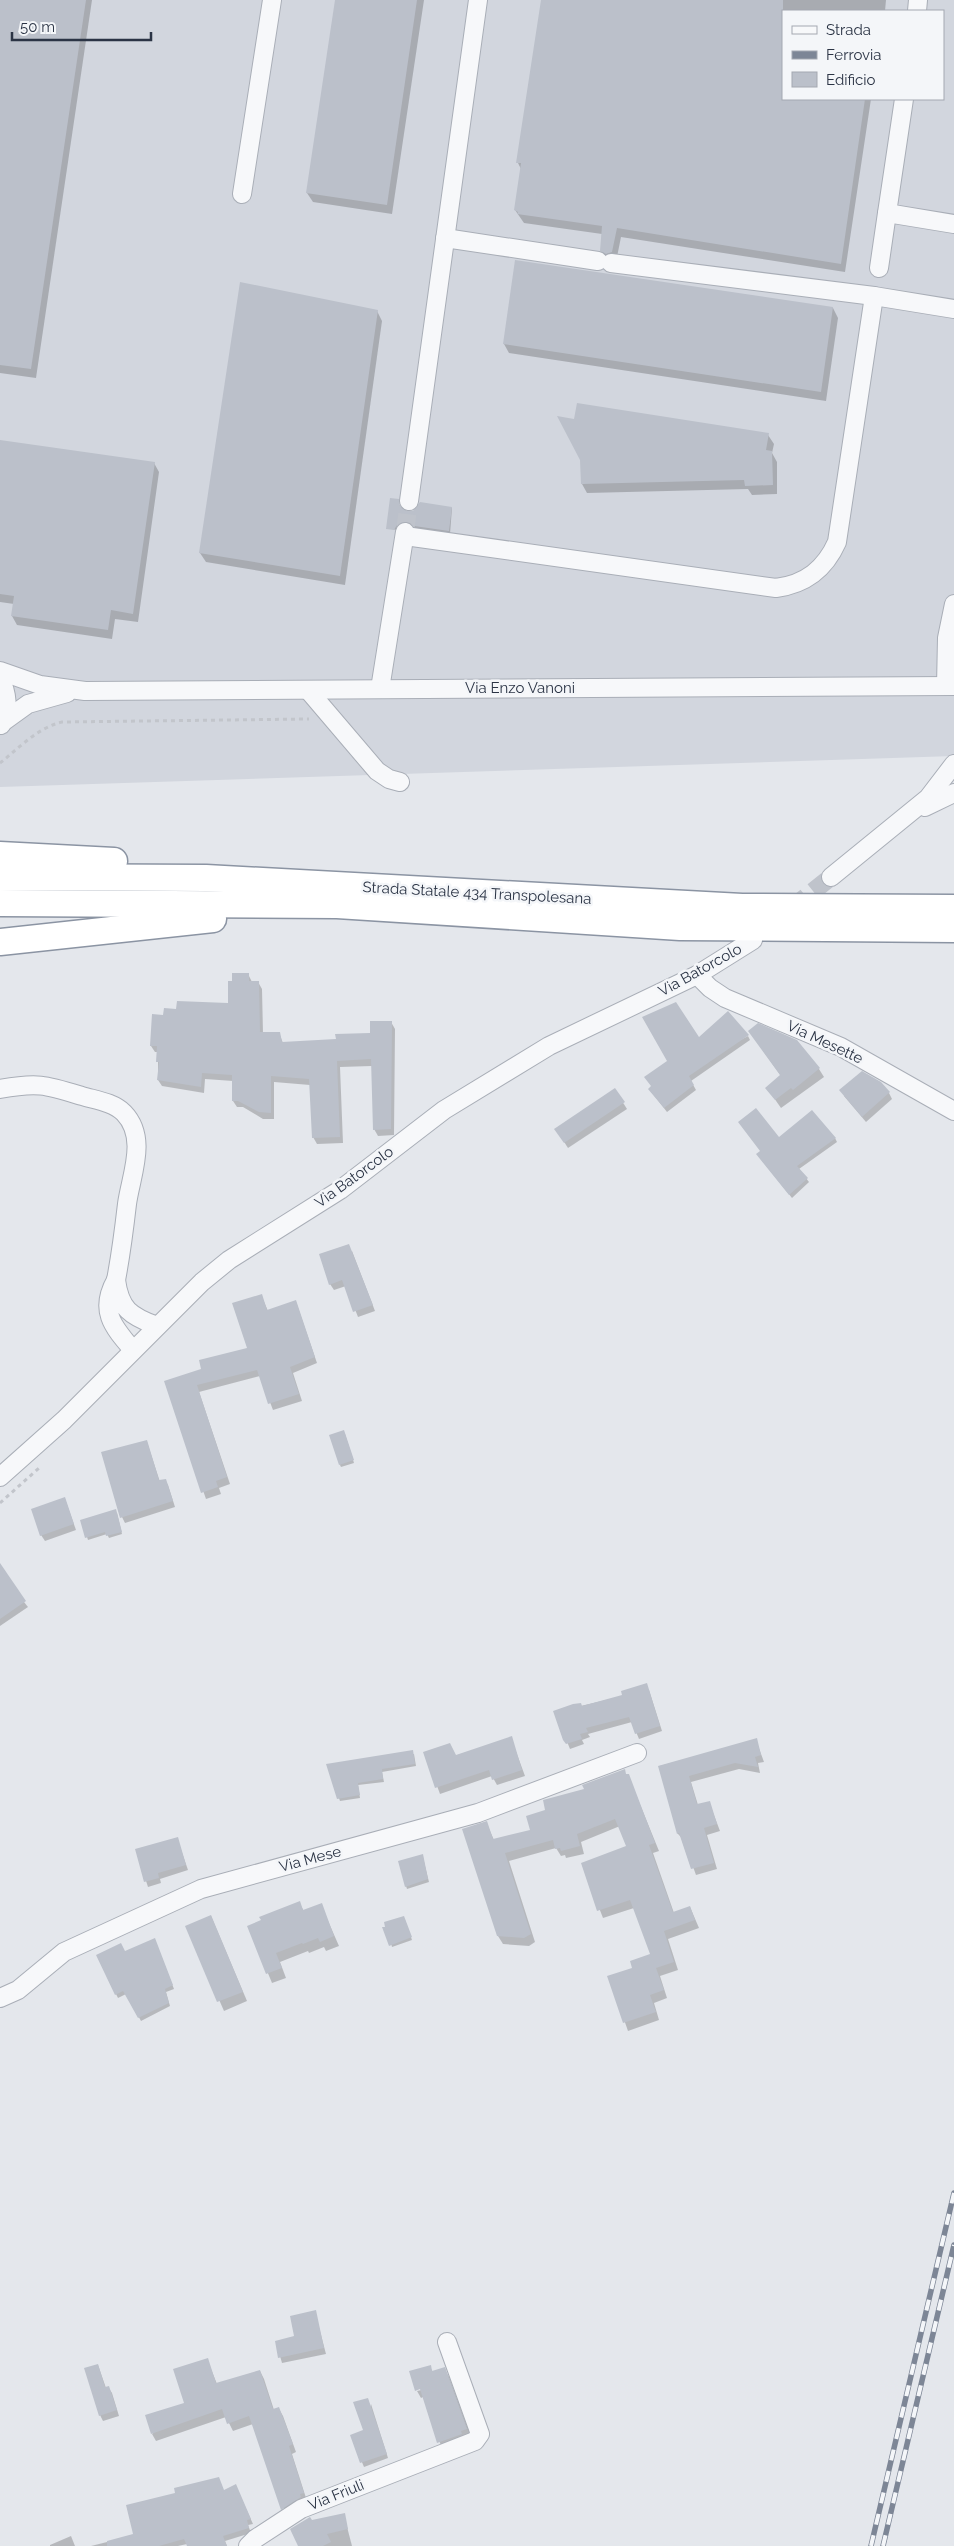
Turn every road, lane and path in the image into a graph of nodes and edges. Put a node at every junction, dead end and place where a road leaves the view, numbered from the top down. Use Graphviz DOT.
graph roads {
  1 [pos="272,0"];
  2 [pos="478,0"];
  3 [pos="904,100"];
  4 [pos="242,194"];
  5 [pos="887,213"];
  6 [pos="954,224"];
  7 [pos="445,238"];
  8 [pos="879,268"];
  9 [pos="874,296"];
  10 [pos="954,309"];
  11 [pos="410,501"];
  12 [pos="954,604"];
  13 [pos="0,671"];
  14 [pos="0,678"];
  15 [pos="952,688"];
  16 [pos="380,689"];
  17 [pos="308,690"];
  18 [pos="85,691"];
  19 [pos="332,719"];
  20 [pos="1,724"];
  21 [pos="0,763"];
  22 [pos="954,764"];
  23 [pos="400,782"];
  24 [pos="954,793"];
  25 [pos="895,826"];
  26 [pos="0,856"];
  27 [pos="0,877"];
  28 [pos="206,878"];
  29 [pos="831,878"];
  30 [pos="0,903"];
  31 [pos="337,905"];
  32 [pos="954,908"];
  33 [pos="954,929"];
  34 [pos="753,940"];
  35 [pos="0,942"];
  36 [pos="697,975"];
  37 [pos="0,1089"];
  38 [pos="954,1111"];
  39 [pos="116,1280"];
  40 [pos="157,1326"];
  41 [pos="133,1350"];
  42 [pos="41,1466"];
  43 [pos="0,1477"];
  44 [pos="0,1503"];
  45 [pos="637,1752"];
  46 [pos="0,1998"];
  47 [pos="448,2342"];
  48 [pos="248,2546"];
  1 -- 4 [label="street"];
  2 -- 7 [label="street"];
  3 -- 5 [label="street"];
  5 -- 6 [label="street"];
  5 -- 8 [label="street"];
  7 -- 9 [label="street"];
  7 -- 11 [label="street"];
  9 -- 10 [label="street"];
  9 -- 16 [label="street"];
  12 -- 15 [label="street"];
  13 -- 18 [label="street, Via Enzo Vanoni"];
  14 -- 20 [label="street, Via Enzo Vanoni"];
  15 -- 16 [label="street, Via Enzo Vanoni"];
  16 -- 17 [label="street, Via Enzo Vanoni"];
  17 -- 18 [label="street, Via Enzo Vanoni"];
  17 -- 19 [label="street"];
  18 -- 20 [label="street, Via Enzo Vanoni"];
  19 -- 21 [label="path"];
  19 -- 23 [label="street"];
  22 -- 25 [label="street"];
  24 -- 25 [label="street"];
  25 -- 29 [label="street"];
  26 -- 28 [label="highway"];
  27 -- 28 [label="highway, Strada Statale 434 Transpolesana"];
  28 -- 32 [label="highway, Strada Statale 434 Transpolesana"];
  30 -- 31 [label="highway, Strada Statale 434 Transpolesana"];
  31 -- 33 [label="highway, Strada Statale 434 Transpolesana"];
  31 -- 35 [label="highway"];
  34 -- 36 [label="street, Via Batorcolo"];
  36 -- 38 [label="street, Via Mesette"];
  36 -- 40 [label="street, Via Batorcolo"];
  37 -- 39 [label="street"];
  39 -- 40 [label="street"];
  39 -- 41 [label="street"];
  40 -- 41 [label="street, Via Batorcolo"];
  41 -- 43 [label="street, Via Batorcolo"];
  42 -- 44 [label="path"];
  45 -- 46 [label="street, Via Mese"];
  47 -- 48 [label="street, Via Friuli"];
}
